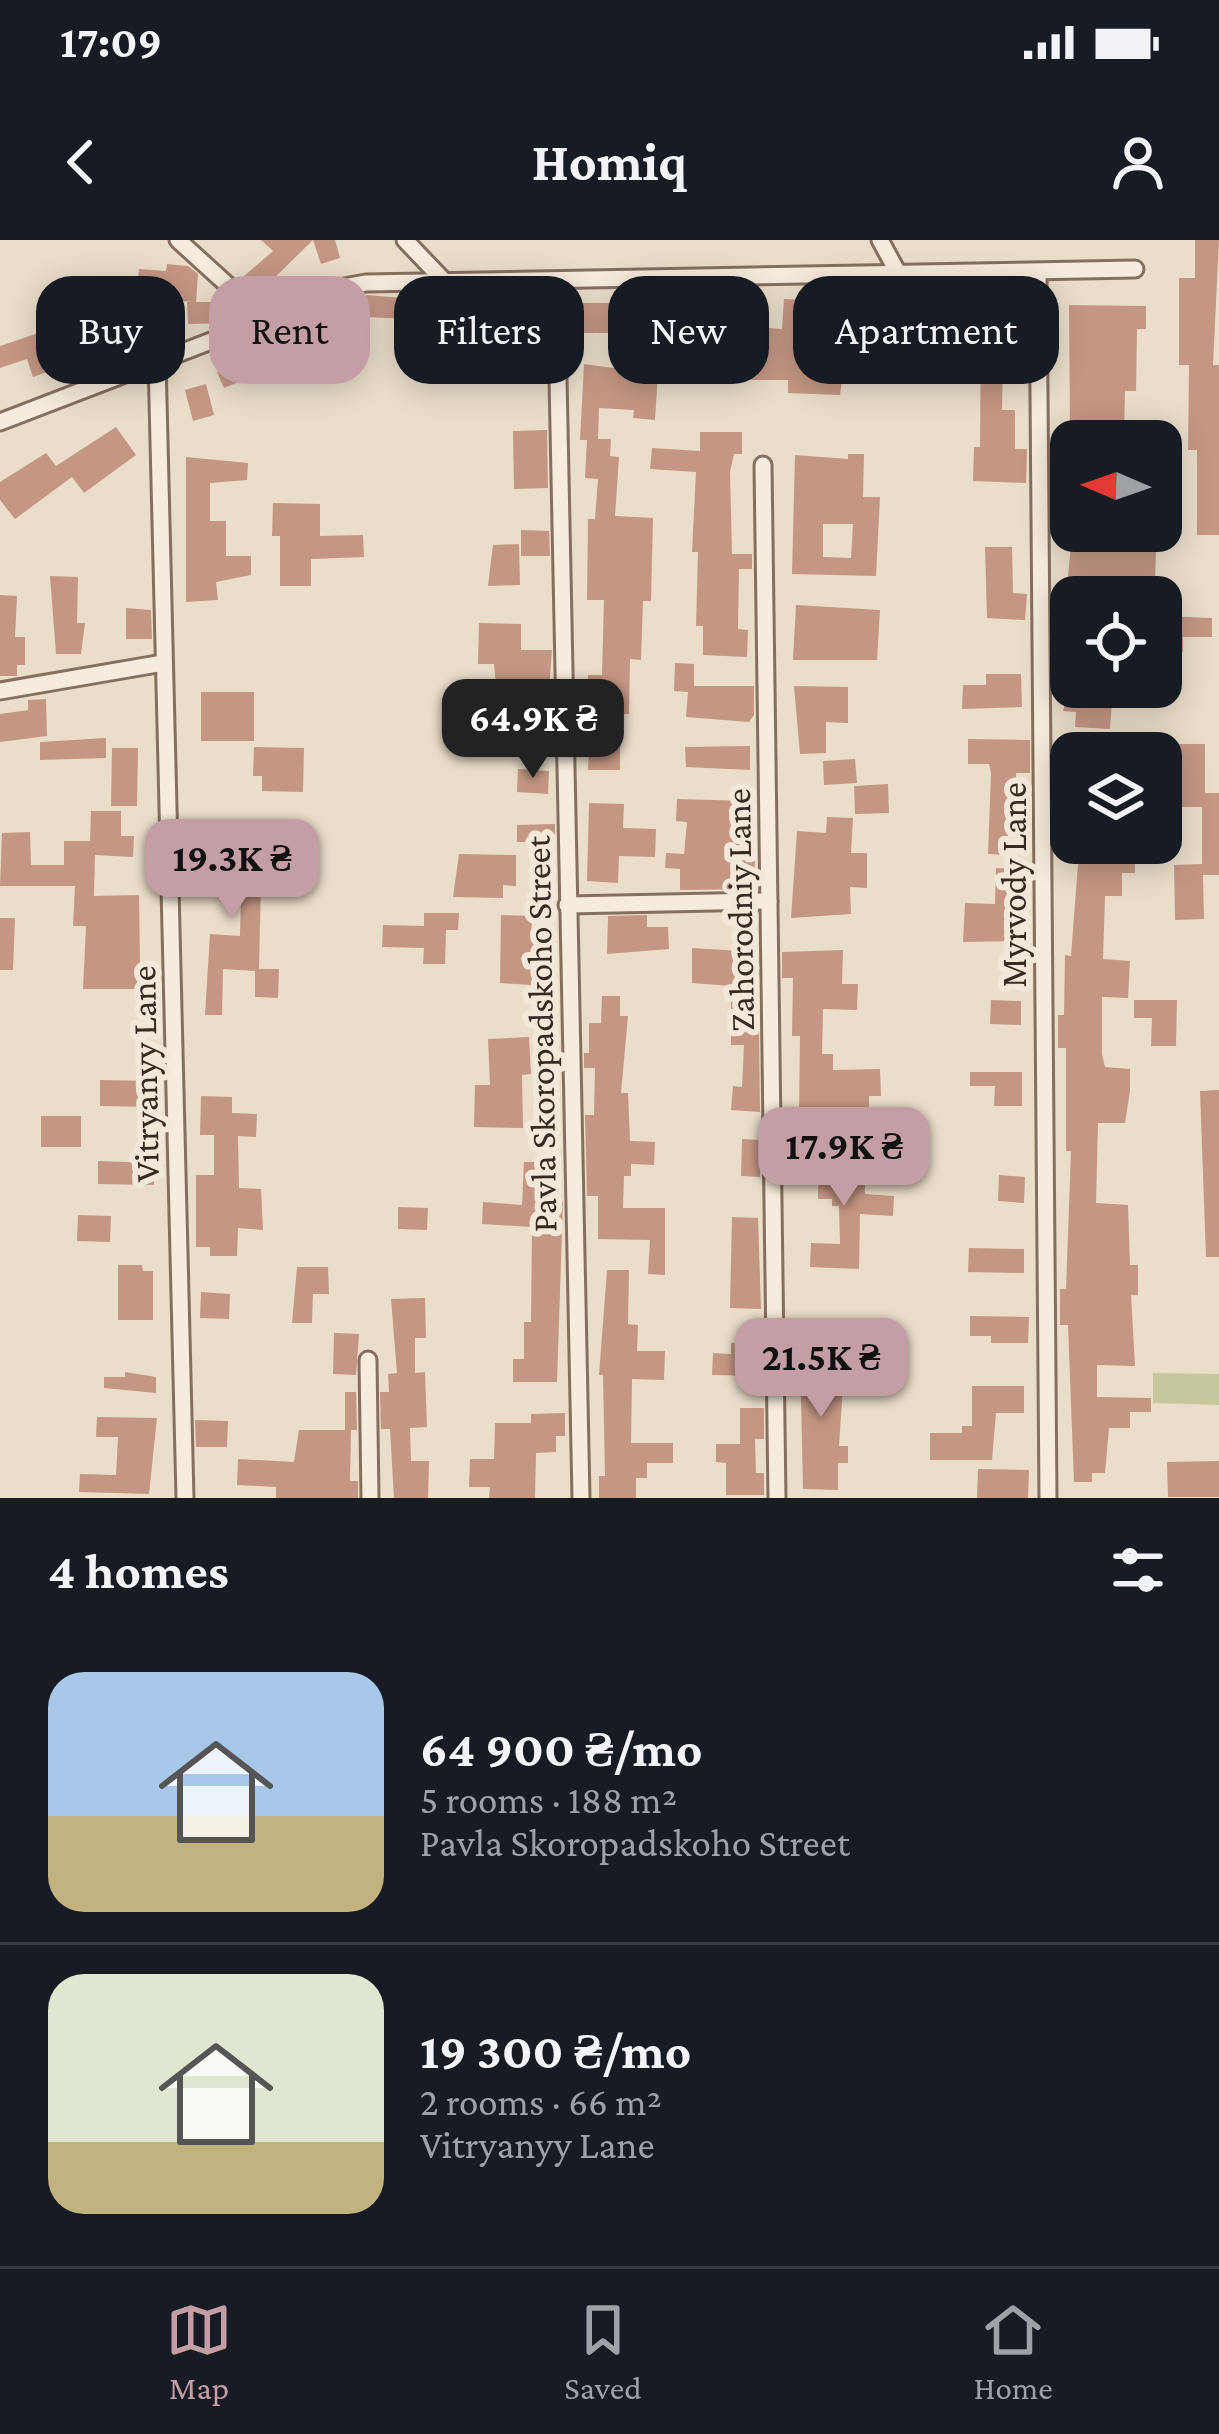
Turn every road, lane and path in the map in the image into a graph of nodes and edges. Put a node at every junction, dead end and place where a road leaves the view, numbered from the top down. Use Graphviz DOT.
graph roads {
  1 [pos="178,240"];
  2 [pos="405,240"];
  3 [pos="880,240"];
  4 [pos="1135,269"];
  5 [pos="1038,272"];
  6 [pos="898,273"];
  7 [pos="218,276"];
  8 [pos="439,276"];
  9 [pos="584,280"];
  10 [pos="98,384"];
  11 [pos="158,384"];
  12 [pos="558,384"];
  13 [pos="0,422"];
  14 [pos="764,465"];
  15 [pos="164,663"];
  16 [pos="0,691"];
  17 [pos="769,901"];
  18 [pos="567,905"];
  19 [pos="368,1360"];
  20 [pos="185,1498"];
  21 [pos="370,1498"];
  22 [pos="581,1498"];
  23 [pos="777,1498"];
  24 [pos="1048,1498"];
  1 -- 7 [label="street"];
  2 -- 8 [label="street"];
  3 -- 6 [label="street"];
  4 -- 5 [label="street"];
  5 -- 6 [label="street"];
  5 -- 24 [label="street, Myrvody Lane"];
  6 -- 9 [label="street"];
  10 -- 13 [label="street"];
  11 -- 15 [label="street, Vitryanyy Lane"];
  12 -- 18 [label="street, Pavla Skoropadskoho Street"];
  14 -- 17 [label="street, Zahorodniy Lane"];
  15 -- 16 [label="street"];
  15 -- 20 [label="street, Vitryanyy Lane"];
  17 -- 18 [label="street"];
  17 -- 23 [label="street, Zahorodniy Lane"];
  18 -- 22 [label="street, Pavla Skoropadskoho Street"];
  19 -- 21 [label="street"];
}
